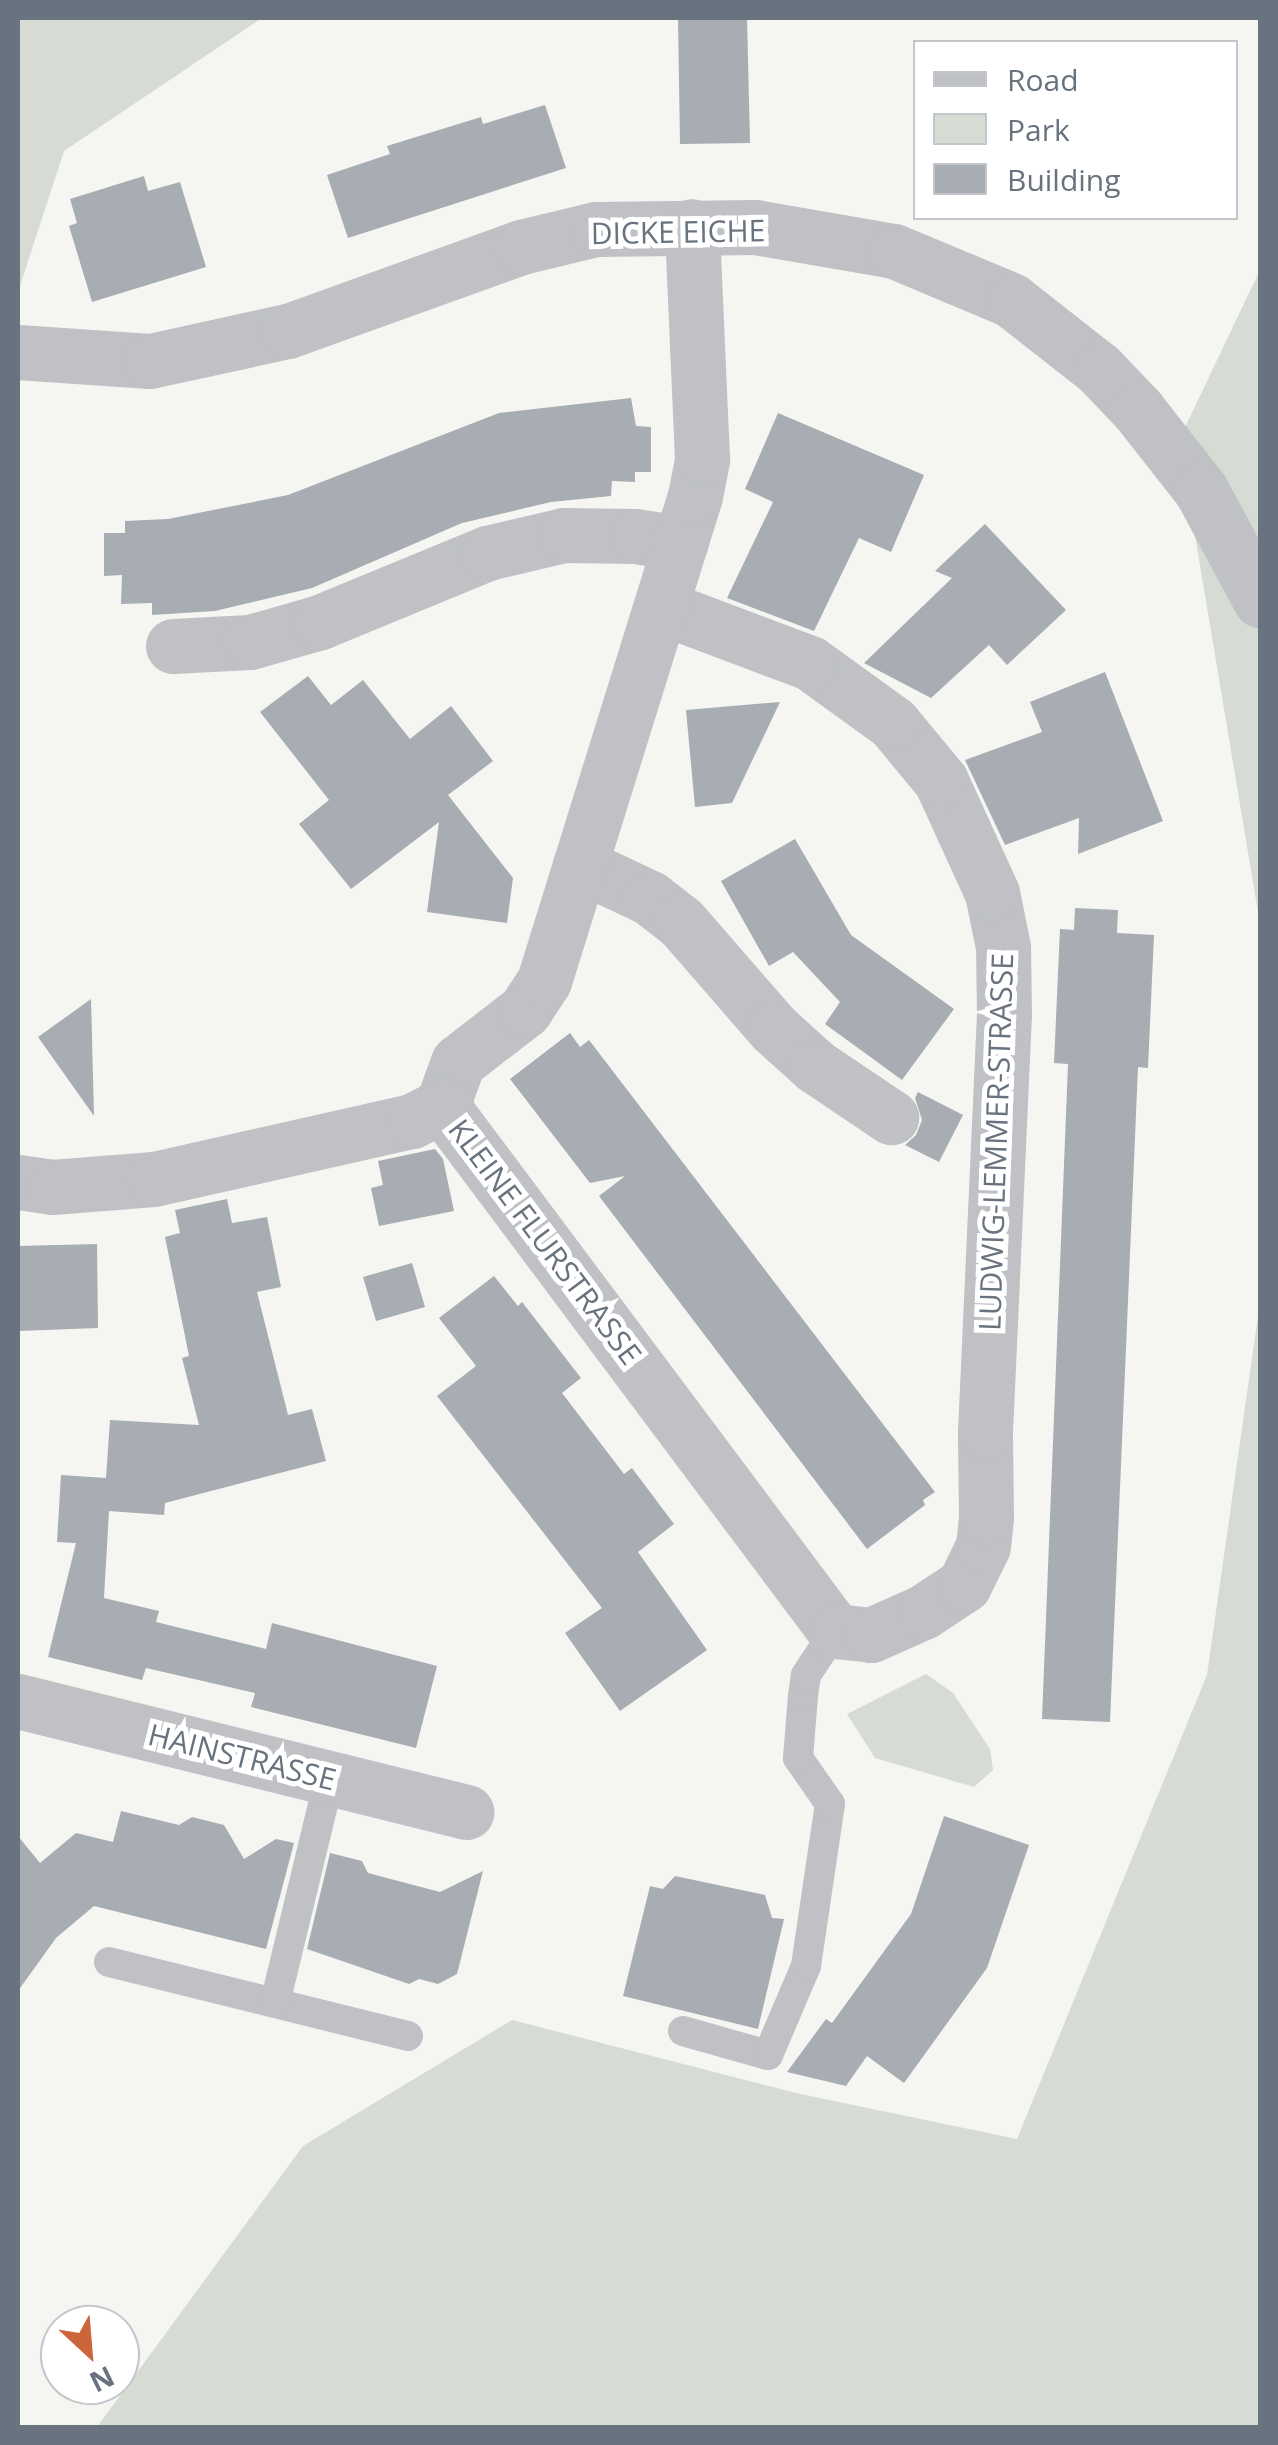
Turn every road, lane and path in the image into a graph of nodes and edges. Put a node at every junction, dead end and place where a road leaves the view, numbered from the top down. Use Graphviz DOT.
graph roads {
  1 [pos="692,226"];
  2 [pos="18,352"];
  3 [pos="680,543"];
  4 [pos="1260,600"];
  5 [pos="661,606"];
  6 [pos="173,646"];
  7 [pos="580,866"];
  8 [pos="442,1106"];
  9 [pos="890,1118"];
  10 [pos="18,1182"];
  11 [pos="835,1631"];
  12 [pos="18,1702"];
  13 [pos="329,1779"];
  14 [pos="466,1812"];
  15 [pos="109,1962"];
  16 [pos="274,2003"];
  17 [pos="683,2031"];
  18 [pos="408,2036"];
  1 -- 2 [label="street, DICKE EICHE"];
  1 -- 3 [label="street"];
  1 -- 4 [label="street, DICKE EICHE"];
  3 -- 5 [label="street"];
  3 -- 6 [label="street"];
  5 -- 7 [label="street"];
  5 -- 11 [label="street, LUDWIG-LEMMER-STRASSE"];
  7 -- 8 [label="street"];
  7 -- 9 [label="street"];
  8 -- 10 [label="street, KLEINE FLURSTRASSE"];
  8 -- 11 [label="street, KLEINE FLURSTRASSE"];
  11 -- 17 [label="lane"];
  12 -- 13 [label="street, HAINSTRASSE"];
  13 -- 14 [label="street, HAINSTRASSE"];
  13 -- 16 [label="lane"];
  15 -- 16 [label="lane"];
  16 -- 18 [label="lane"];
}
